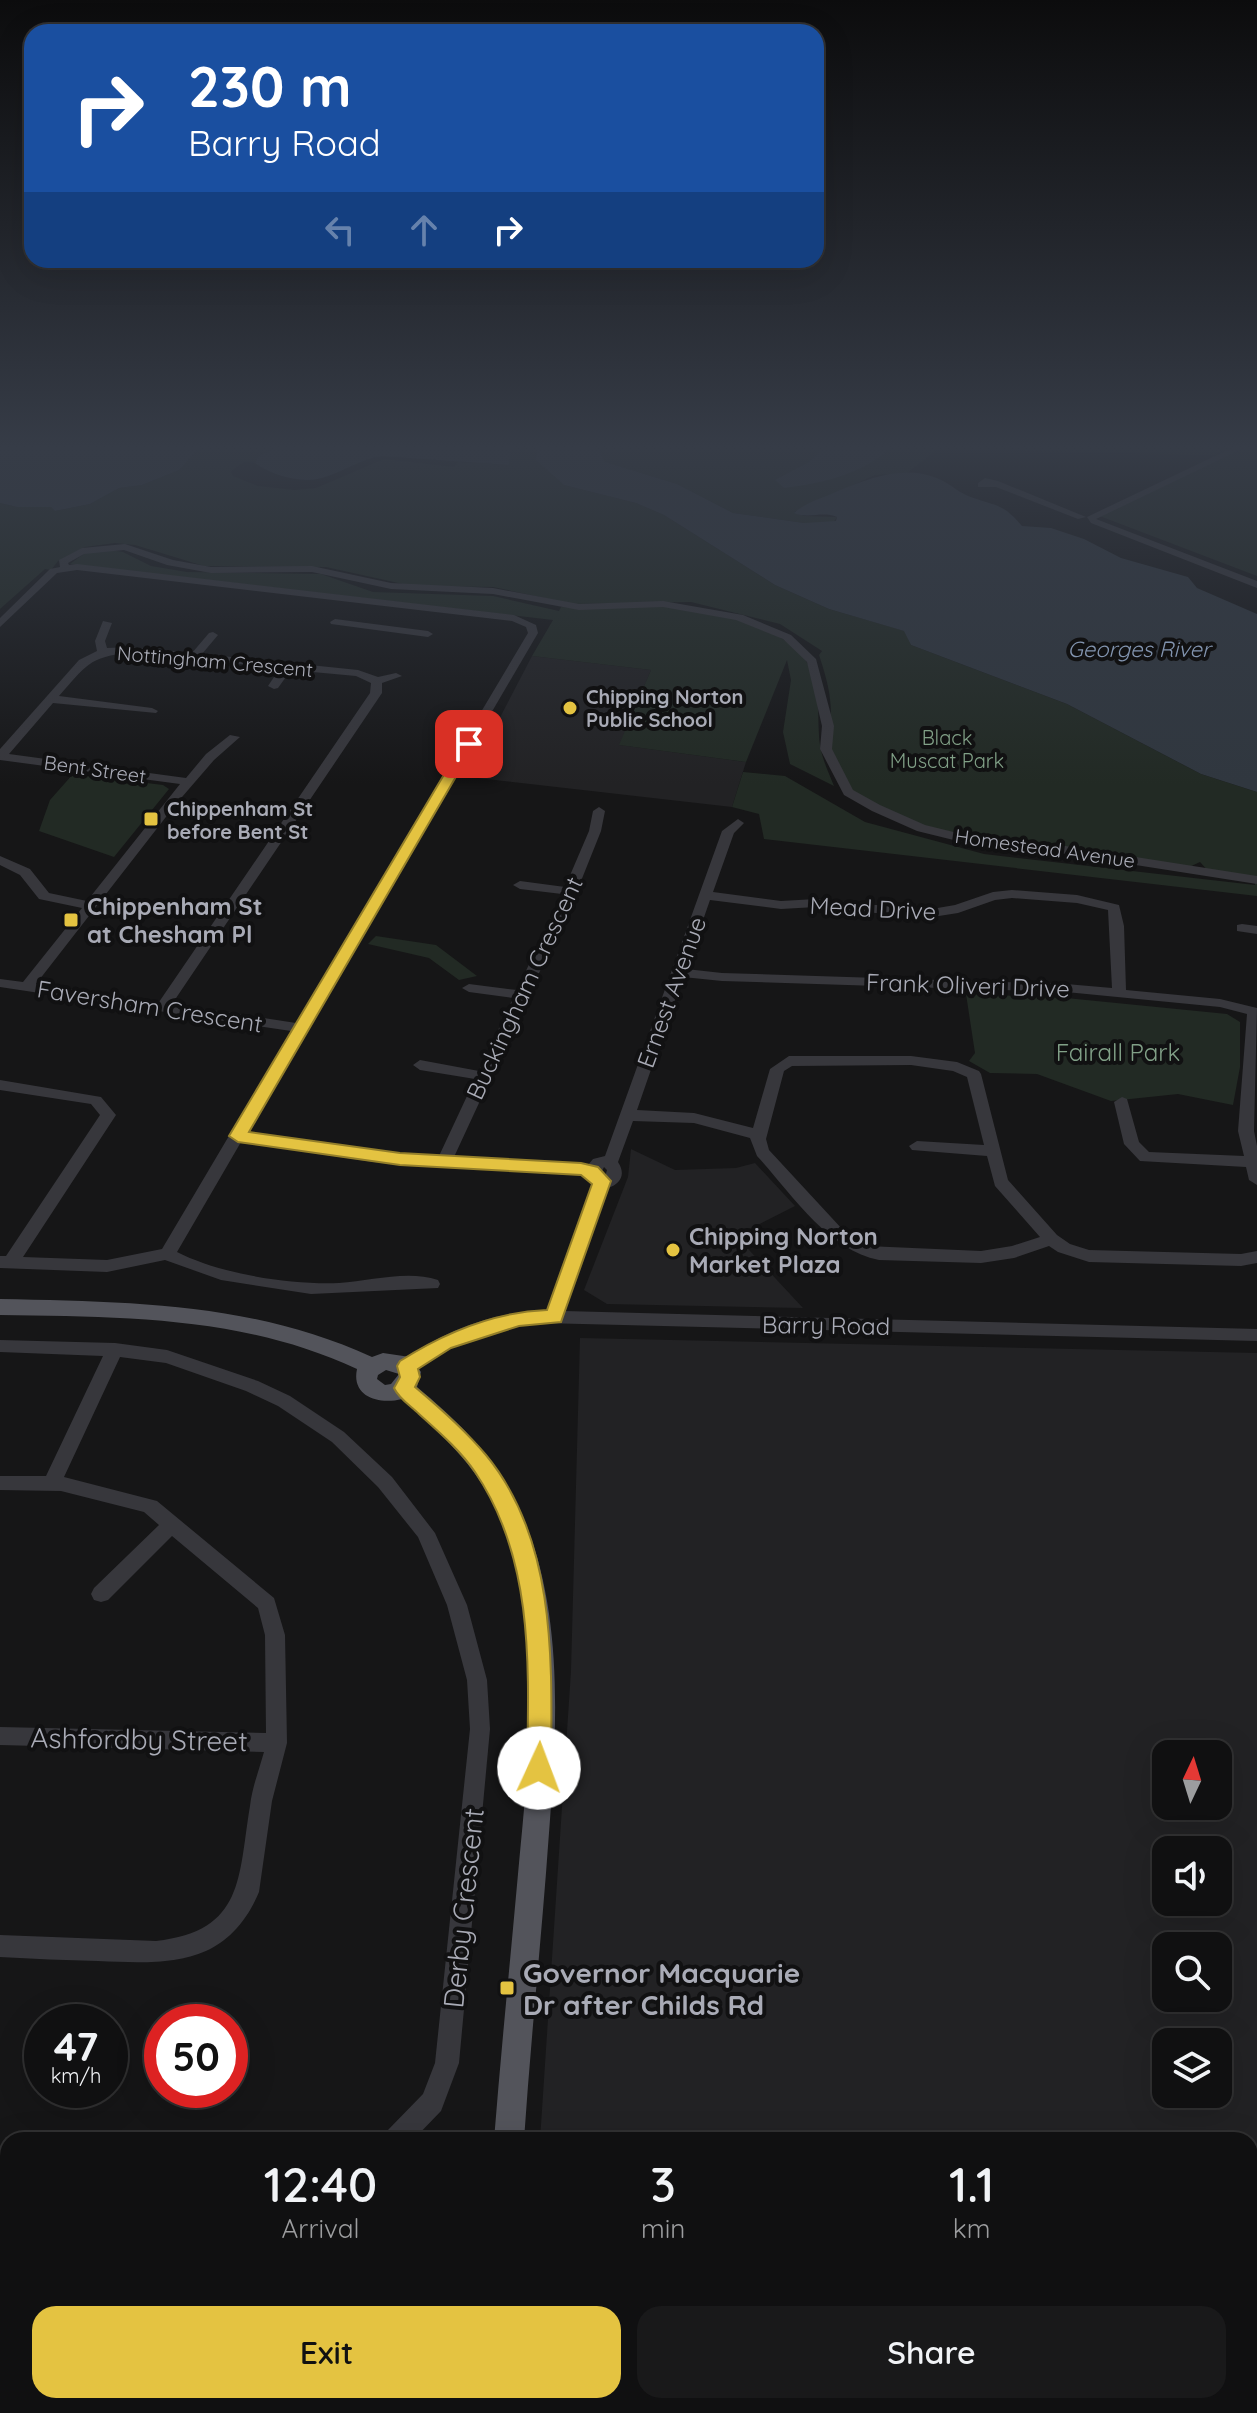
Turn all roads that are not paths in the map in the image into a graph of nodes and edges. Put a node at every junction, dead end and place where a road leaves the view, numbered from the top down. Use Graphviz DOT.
graph roads {
  1 [pos="69,559"];
  2 [pos="158,559"];
  3 [pos="1191,559"];
  4 [pos="65,568"];
  5 [pos="1257,585"];
  6 [pos="394,604"];
  7 [pos="1,621"];
  8 [pos="335,622"];
  9 [pos="107,623"];
  10 [pos="376,627"];
  11 [pos="428,634"];
  12 [pos="213,635"];
  13 [pos="103,652"];
  14 [pos="194,657"];
  15 [pos="287,667"];
  16 [pos="396,676"];
  17 [pos="377,681"];
  18 [pos="274,686"];
  19 [pos="52,699"];
  20 [pos="152,711"];
  21 [pos="234,737"];
  22 [pos="0,756"];
  23 [pos="190,782"];
  24 [pos="599,811"];
  25 [pos="738,823"];
  26 [pos="0,860"];
  27 [pos="1257,880"];
  28 [pos="520,885"];
  29 [pos="570,891"];
  30 [pos="705,895"];
  31 [pos="90,906"];
  32 [pos="678,972"];
  33 [pos="0,983"];
  34 [pos="27,987"];
  35 [pos="469,988"];
  36 [pos="1119,993"];
  37 [pos="519,995"];
  38 [pos="162,1008"];
  39 [pos="1256,1012"];
  40 [pos="300,1028"];
  41 [pos="420,1065"];
  42 [pos="483,1076"];
  43 [pos="0,1085"];
  44 [pos="633,1099"];
  45 [pos="1122,1102"];
  46 [pos="674,1115"];
  47 [pos="627,1116"];
  48 [pos="761,1129"];
  49 [pos="238,1136"];
  50 [pos="917,1146"];
  51 [pos="991,1151"];
  52 [pos="444,1162"];
  53 [pos="1252,1162"];
  54 [pos="596,1176"];
  55 [pos="1257,1180"];
  56 [pos="1051,1239"];
  57 [pos="167,1254"];
  58 [pos="1257,1257"];
  59 [pos="6,1262"];
  60 [pos="432,1284"];
  61 [pos="0,1307"];
  62 [pos="554,1317"];
  63 [pos="1257,1335"];
  64 [pos="0,1346"];
  65 [pos="115,1350"];
  66 [pos="371,1366"];
  67 [pos="405,1377"];
  68 [pos="0,1483"];
  69 [pos="52,1483"];
  70 [pos="172,1524"];
  71 [pos="101,1594"];
  72 [pos="0,1736"];
  73 [pos="277,1743"];
  74 [pos="0,1946"];
  75 [pos="404,2132"];
  76 [pos="510,2132"];
  1 -- 4 [label="street, Homestead Avenue"];
  2 -- 27 [label="street, Homestead Avenue"];
  3 -- 5 [label="street"];
  4 -- 6 [label="street"];
  4 -- 7 [label="street, Homestead Avenue"];
  6 -- 10 [label="street"];
  6 -- 40 [label="street"];
  8 -- 10 [label="street"];
  9 -- 13 [label="street"];
  10 -- 11 [label="street"];
  12 -- 14 [label="street"];
  13 -- 14 [label="street, Nottingham Crescent"];
  13 -- 19 [label="street, Nottingham Crescent"];
  14 -- 15 [label="street, Nottingham Crescent"];
  15 -- 17 [label="street, Nottingham Crescent"];
  15 -- 18 [label="street"];
  16 -- 17 [label="street, Nottingham Crescent"];
  17 -- 38 [label="street"];
  19 -- 20 [label="street"];
  19 -- 22 [label="street, Nottingham Crescent"];
  21 -- 23 [label="street"];
  22 -- 23 [label="street, Bent Street"];
  23 -- 31 [label="street"];
  24 -- 29 [label="street, Buckingham Crescent"];
  25 -- 30 [label="street, Ernest Avenue"];
  26 -- 31 [label="street"];
  28 -- 29 [label="street"];
  29 -- 37 [label="street, Buckingham Crescent"];
  30 -- 32 [label="street, Ernest Avenue"];
  30 -- 36 [label="street, Mead Drive"];
  31 -- 34 [label="street"];
  32 -- 36 [label="street, Frank Oliveri Drive"];
  32 -- 44 [label="street, Ernest Avenue"];
  33 -- 34 [label="street, Faversham Crescent"];
  34 -- 38 [label="street, Faversham Crescent"];
  35 -- 37 [label="street"];
  36 -- 39 [label="street, Frank Oliveri Drive"];
  37 -- 42 [label="street, Buckingham Crescent"];
  38 -- 40 [label="street, Faversham Crescent"];
  39 -- 53 [label="street"];
  40 -- 49 [label="street"];
  41 -- 42 [label="street"];
  42 -- 52 [label="street, Buckingham Crescent"];
  43 -- 59 [label="street"];
  44 -- 46 [label="street"];
  44 -- 47 [label="street, Ernest Avenue"];
  45 -- 53 [label="street"];
  46 -- 47 [label="street"];
  46 -- 48 [label="street"];
  47 -- 54 [label="street, Ernest Avenue"];
  48 -- 51 [label="street"];
  48 -- 56 [label="street"];
  49 -- 52 [label="street"];
  49 -- 57 [label="street"];
  50 -- 51 [label="street"];
  51 -- 56 [label="street"];
  52 -- 54 [label="street"];
  53 -- 55 [label="street"];
  54 -- 62 [label="street"];
  56 -- 58 [label="street"];
  57 -- 59 [label="street"];
  57 -- 60 [label="street"];
  61 -- 66 [label="main road"];
  62 -- 63 [label="street, Barry Road"];
  62 -- 67 [label="street, Barry Road"];
  64 -- 65 [label="street, Derby Crescent"];
  65 -- 69 [label="street"];
  65 -- 75 [label="street, Derby Crescent"];
  66 -- 67 [label="main road"];
  66 -- 67 [label="main road"];
  67 -- 76 [label="main road"];
  68 -- 69 [label="street"];
  69 -- 70 [label="street"];
  70 -- 71 [label="street"];
  70 -- 73 [label="street"];
  72 -- 73 [label="street, Ashfordby Street"];
  73 -- 74 [label="street"];
}
